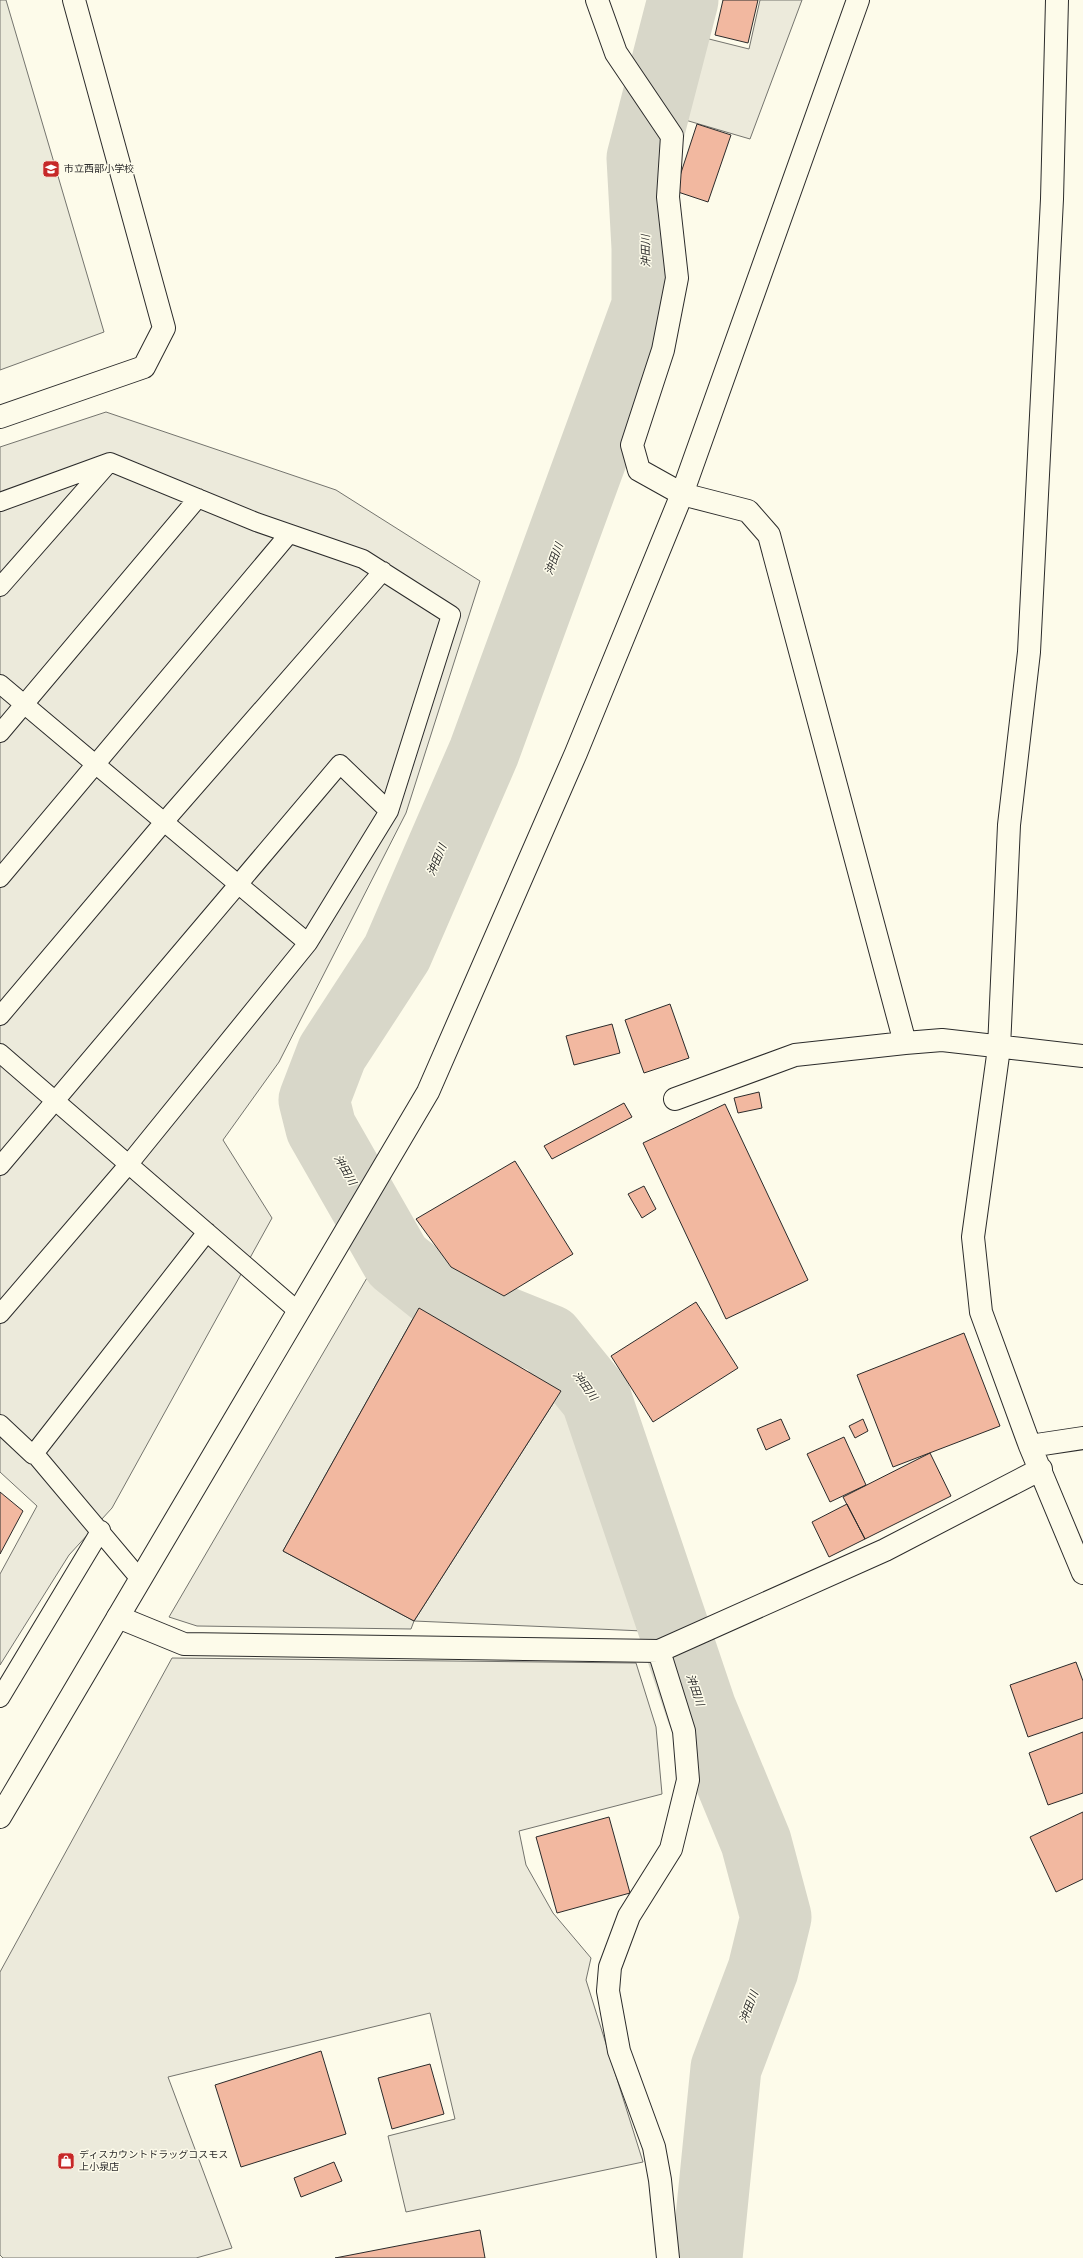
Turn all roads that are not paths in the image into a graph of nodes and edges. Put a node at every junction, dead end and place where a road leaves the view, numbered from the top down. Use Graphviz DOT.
graph roads {
  1 [pos="74,0"];
  2 [pos="597,0"];
  3 [pos="858,0"];
  4 [pos="1057,0"];
  5 [pos="0,418"];
  6 [pos="110,462"];
  7 [pos="682,494"];
  8 [pos="198,498"];
  9 [pos="0,502"];
  10 [pos="289,534"];
  11 [pos="383,571"];
  12 [pos="0,587"];
  13 [pos="0,684"];
  14 [pos="24,705"];
  15 [pos="0,733"];
  16 [pos="97,765"];
  17 [pos="389,811"];
  18 [pos="164,822"];
  19 [pos="0,878"];
  20 [pos="239,885"];
  21 [pos="308,943"];
  22 [pos="0,1016"];
  23 [pos="905,1043"];
  24 [pos="999,1048"];
  25 [pos="0,1053"];
  26 [pos="1083,1056"];
  27 [pos="675,1099"];
  28 [pos="54,1100"];
  29 [pos="128,1165"];
  30 [pos="0,1166"];
  31 [pos="207,1232"];
  32 [pos="299,1312"];
  33 [pos="0,1314"];
  34 [pos="0,1424"];
  35 [pos="1083,1438"];
  36 [pos="1030,1446"];
  37 [pos="34,1453"];
  38 [pos="1041,1469"];
  39 [pos="100,1530"];
  40 [pos="1083,1573"];
  41 [pos="140,1579"];
  42 [pos="118,1617"];
  43 [pos="659,1651"];
  44 [pos="0,1698"];
  45 [pos="0,1817"];
  46 [pos="668,2258"];
  1 -- 5 [label="street"];
  2 -- 7 [label="street"];
  3 -- 7 [label="street"];
  4 -- 24 [label="street"];
  6 -- 8 [label="lane"];
  6 -- 9 [label="lane"];
  6 -- 12 [label="lane"];
  7 -- 23 [label="street"];
  7 -- 32 [label="street"];
  8 -- 10 [label="lane"];
  8 -- 14 [label="lane"];
  10 -- 11 [label="lane"];
  10 -- 16 [label="lane"];
  11 -- 17 [label="lane"];
  11 -- 18 [label="lane"];
  13 -- 14 [label="lane"];
  14 -- 15 [label="lane"];
  14 -- 16 [label="lane"];
  16 -- 18 [label="lane"];
  16 -- 19 [label="lane"];
  17 -- 20 [label="lane"];
  17 -- 21 [label="lane"];
  18 -- 20 [label="lane"];
  18 -- 22 [label="lane"];
  20 -- 21 [label="lane"];
  20 -- 28 [label="lane"];
  21 -- 29 [label="lane"];
  23 -- 24 [label="street"];
  23 -- 27 [label="street"];
  24 -- 26 [label="street"];
  24 -- 36 [label="street"];
  25 -- 28 [label="lane"];
  28 -- 29 [label="lane"];
  28 -- 30 [label="lane"];
  29 -- 31 [label="lane"];
  29 -- 33 [label="lane"];
  31 -- 32 [label="lane"];
  31 -- 37 [label="lane"];
  32 -- 41 [label="street"];
  34 -- 37 [label="lane"];
  35 -- 36 [label="street"];
  36 -- 38 [label="street"];
  37 -- 39 [label="lane"];
  38 -- 40 [label="street"];
  38 -- 43 [label="street"];
  39 -- 41 [label="lane"];
  39 -- 44 [label="lane"];
  41 -- 42 [label="street"];
  42 -- 43 [label="street"];
  42 -- 45 [label="street"];
  43 -- 46 [label="street"];
}
